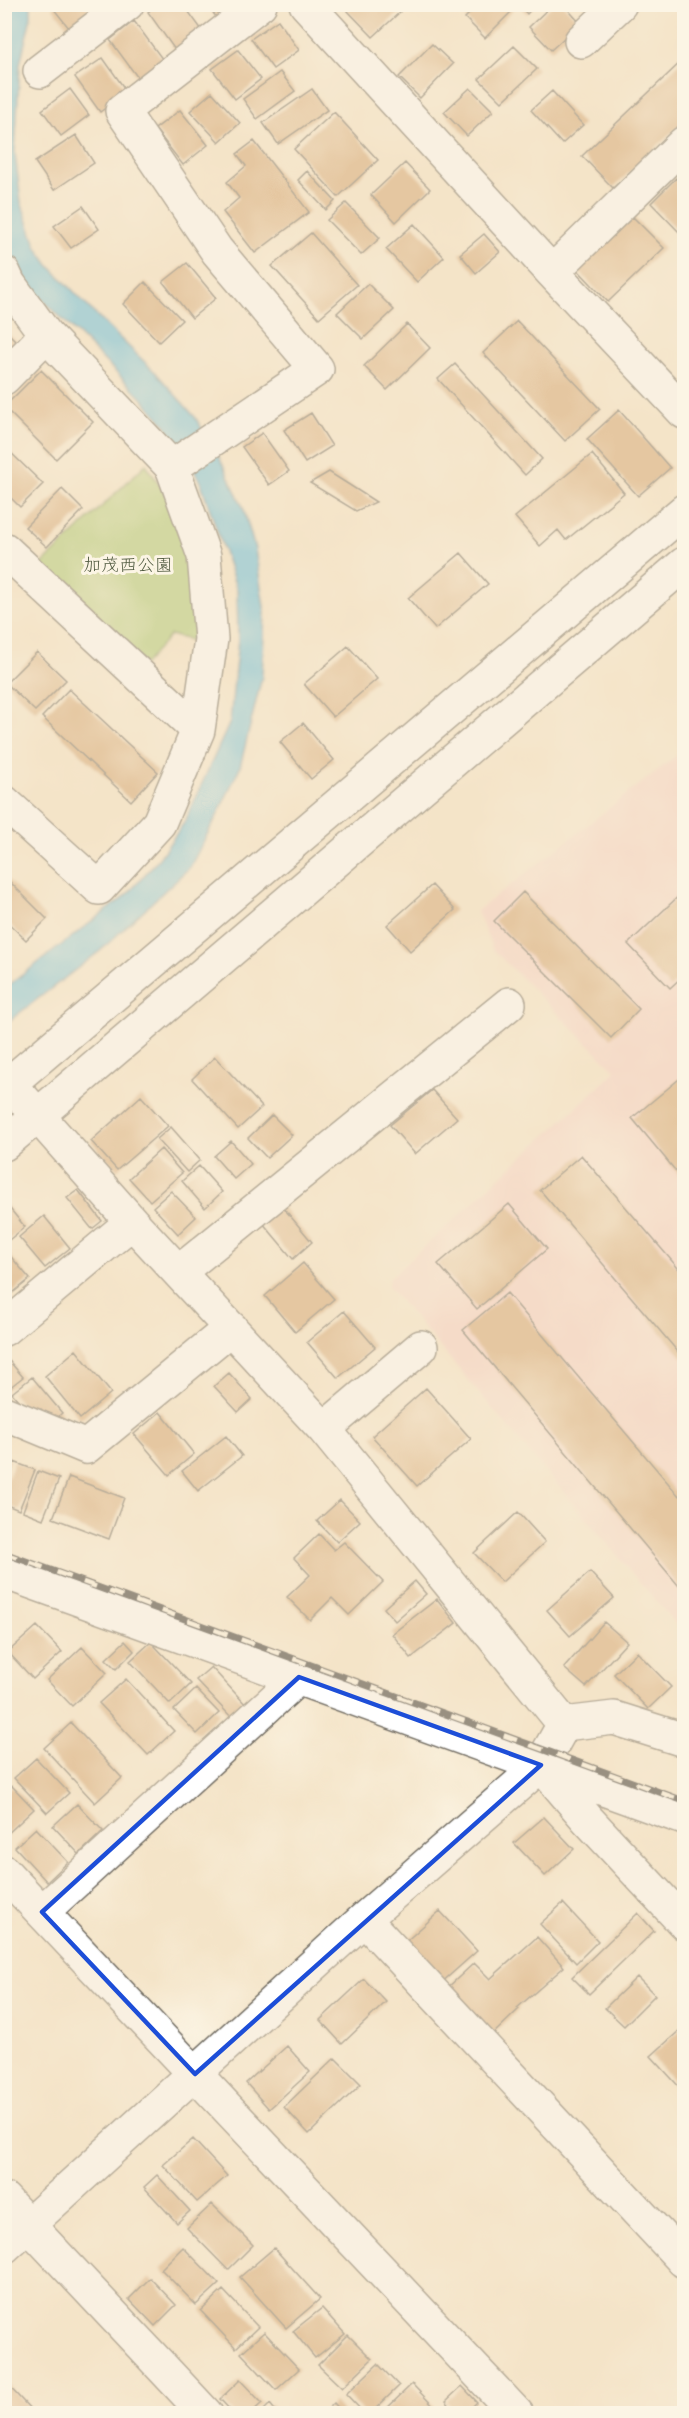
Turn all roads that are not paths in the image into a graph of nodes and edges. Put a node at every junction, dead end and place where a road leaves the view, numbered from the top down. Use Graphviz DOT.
graph roads {
  1 [pos="127,4"];
  2 [pos="260,4"];
  3 [pos="306,4"];
  4 [pos="620,4"];
  5 [pos="581,41"];
  6 [pos="40,71"];
  7 [pos="684,143"];
  8 [pos="552,272"];
  9 [pos="4,273"];
  10 [pos="46,335"];
  11 [pos="4,378"];
  12 [pos="684,412"];
  13 [pos="172,467"];
  14 [pos="684,511"];
  15 [pos="4,549"];
  16 [pos="684,564"];
  17 [pos="198,730"];
  18 [pos="4,802"];
  19 [pos="509,1004"];
  20 [pos="6,1085"];
  21 [pos="38,1116"];
  22 [pos="4,1144"];
  23 [pos="132,1222"];
  24 [pos="179,1272"];
  25 [pos="231,1328"];
  26 [pos="4,1329"];
  27 [pos="421,1347"];
  28 [pos="4,1413"];
  29 [pos="324,1429"];
  30 [pos="4,1572"];
  31 [pos="300,1677"];
  32 [pos="564,1724"];
  33 [pos="678,1729"];
  34 [pos="541,1765"];
  35 [pos="684,1818"];
  36 [pos="4,1872"];
  37 [pos="42,1912"];
  38 [pos="364,1919"];
  39 [pos="684,1923"];
  40 [pos="195,2074"];
  41 [pos="4,2199"];
  42 [pos="28,2225"];
  43 [pos="4,2247"];
  44 [pos="684,2261"];
  45 [pos="206,2414"];
  46 [pos="517,2414"];
  1 -- 6 [label="street"];
  2 -- 13 [label="street"];
  3 -- 8 [label="street"];
  4 -- 5 [label="street"];
  7 -- 8 [label="street"];
  8 -- 12 [label="street"];
  9 -- 10 [label="street"];
  10 -- 11 [label="street"];
  10 -- 13 [label="street"];
  13 -- 17 [label="street"];
  14 -- 20 [label="street"];
  15 -- 17 [label="street"];
  16 -- 21 [label="street"];
  17 -- 18 [label="street"];
  19 -- 24 [label="street"];
  20 -- 21 [label="street"];
  21 -- 22 [label="street"];
  21 -- 23 [label="street"];
  23 -- 24 [label="street"];
  23 -- 26 [label="street"];
  24 -- 25 [label="street"];
  25 -- 28 [label="street"];
  25 -- 29 [label="street"];
  27 -- 29 [label="street"];
  29 -- 32 [label="street"];
  30 -- 31 [label="street"];
  31 -- 34 [label="street"];
  31 -- 37 [label="street"];
  32 -- 33 [label="street"];
  32 -- 34 [label="street"];
  34 -- 35 [label="street"];
  34 -- 38 [label="street"];
  34 -- 39 [label="street"];
  36 -- 37 [label="street"];
  37 -- 40 [label="street"];
  38 -- 40 [label="street"];
  38 -- 44 [label="street"];
  40 -- 42 [label="street"];
  40 -- 46 [label="street"];
  41 -- 42 [label="street"];
  42 -- 43 [label="street"];
  42 -- 45 [label="street"];
}
